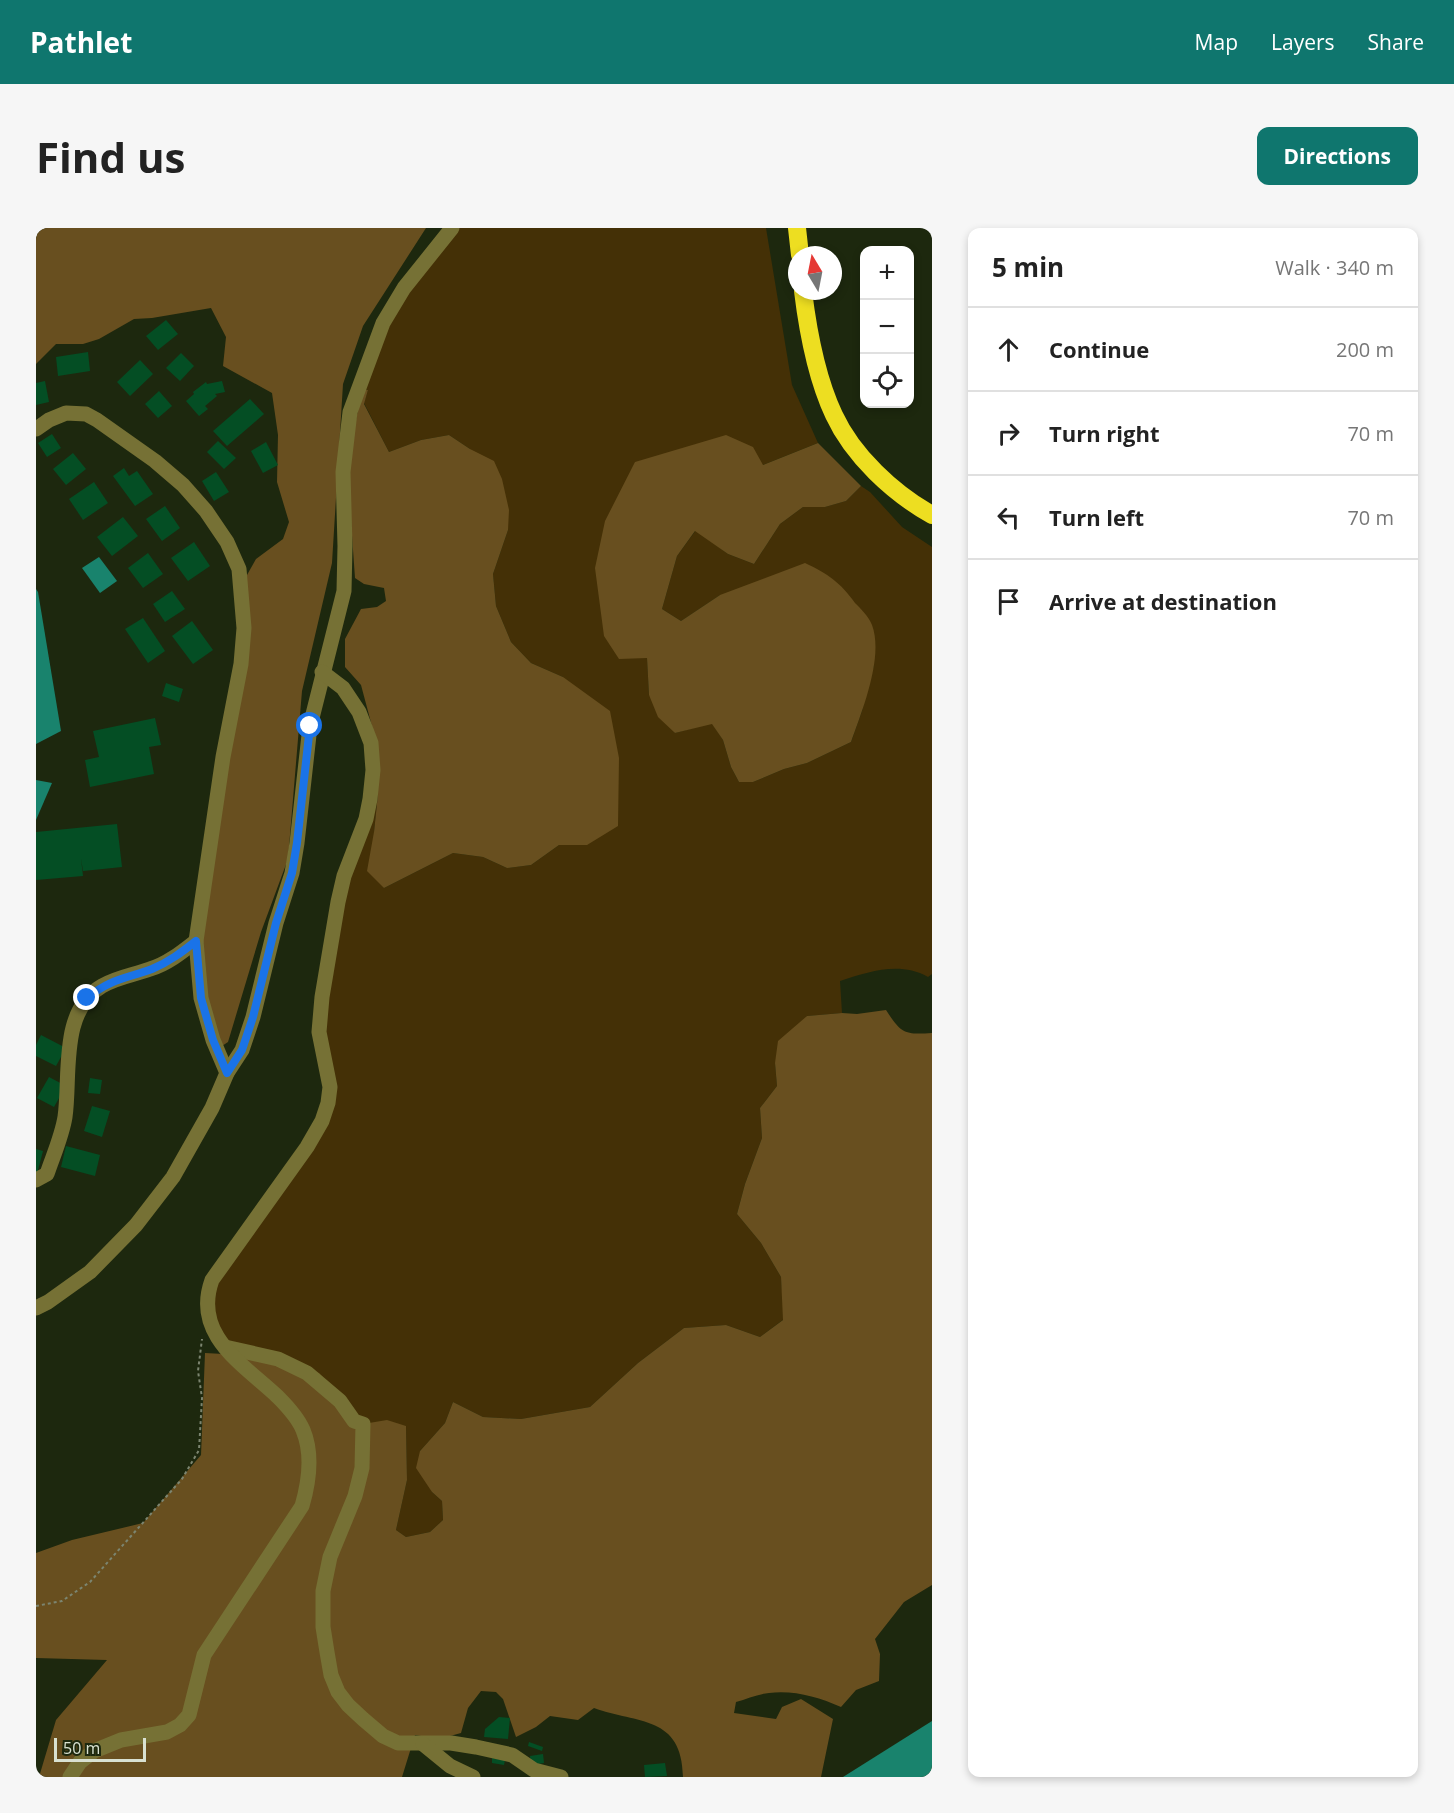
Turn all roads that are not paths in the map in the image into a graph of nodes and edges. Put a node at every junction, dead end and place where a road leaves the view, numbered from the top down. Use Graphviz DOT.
graph roads {
  1 [pos="452,228"];
  2 [pos="797,228"];
  3 [pos="799,246"];
  4 [pos="804,300"];
  5 [pos="36,429"];
  6 [pos="932,515"];
  7 [pos="322,672"];
  8 [pos="196,941"];
  9 [pos="227,1073"];
  10 [pos="36,1180"];
  11 [pos="36,1308"];
  12 [pos="225,1347"];
  13 [pos="423,1744"];
  14 [pos="70,1777"];
  15 [pos="473,1777"];
  16 [pos="561,1777"];
  1 -- 7 [label="street"];
  2 -- 3 [label="highway"];
  4 -- 6 [label="highway"];
  5 -- 8 [label="street"];
  7 -- 9 [label="street"];
  7 -- 12 [label="street"];
  8 -- 9 [label="street"];
  8 -- 10 [label="street"];
  9 -- 11 [label="street"];
  12 -- 13 [label="street"];
  12 -- 14 [label="street"];
  13 -- 15 [label="street"];
  13 -- 16 [label="street"];
}
